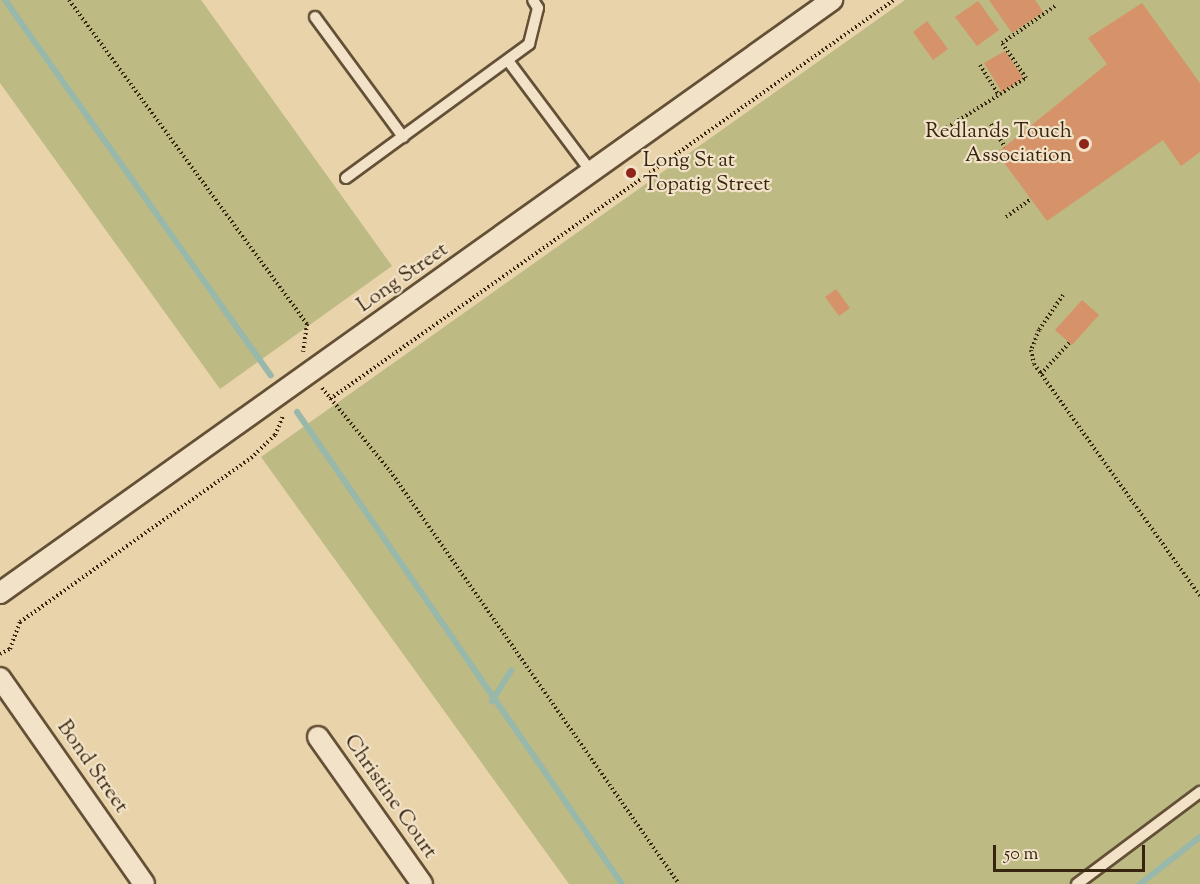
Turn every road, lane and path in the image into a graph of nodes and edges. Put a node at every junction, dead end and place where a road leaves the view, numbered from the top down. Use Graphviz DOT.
graph roads {
  1 [pos="69,0"];
  2 [pos="533,0"];
  3 [pos="832,0"];
  4 [pos="894,0"];
  5 [pos="1055,6"];
  6 [pos="315,17"];
  7 [pos="509,62"];
  8 [pos="980,65"];
  9 [pos="999,95"];
  10 [pos="991,124"];
  11 [pos="943,130"];
  12 [pos="404,137"];
  13 [pos="1005,147"];
  14 [pos="592,173"];
  15 [pos="346,178"];
  16 [pos="1031,199"];
  17 [pos="1006,217"];
  18 [pos="1063,295"];
  19 [pos="1069,343"];
  20 [pos="301,358"];
  21 [pos="1041,374"];
  22 [pos="312,393"];
  23 [pos="330,399"];
  24 [pos="293,407"];
  25 [pos="0,593"];
  26 [pos="1200,596"];
  27 [pos="0,654"];
  28 [pos="0,678"];
  29 [pos="318,737"];
  30 [pos="1200,792"];
  31 [pos="144,884"];
  32 [pos="422,884"];
  33 [pos="679,884"];
  34 [pos="1077,884"];
  1 -- 20 [label="path"];
  2 -- 7 [label="lane"];
  3 -- 14 [label="street, Long Street"];
  4 -- 23 [label="path"];
  5 -- 9 [label="path"];
  6 -- 12 [label="lane"];
  7 -- 12 [label="lane"];
  7 -- 14 [label="lane"];
  8 -- 9 [label="path"];
  9 -- 11 [label="path"];
  10 -- 13 [label="path"];
  12 -- 15 [label="lane"];
  14 -- 25 [label="street, Long Street"];
  16 -- 17 [label="path"];
  18 -- 21 [label="path"];
  19 -- 21 [label="path"];
  21 -- 26 [label="path"];
  22 -- 23 [label="path"];
  23 -- 33 [label="path"];
  24 -- 27 [label="path"];
  28 -- 31 [label="street, Bond Street"];
  29 -- 32 [label="street, Christine Court"];
  30 -- 34 [label="lane"];
}
